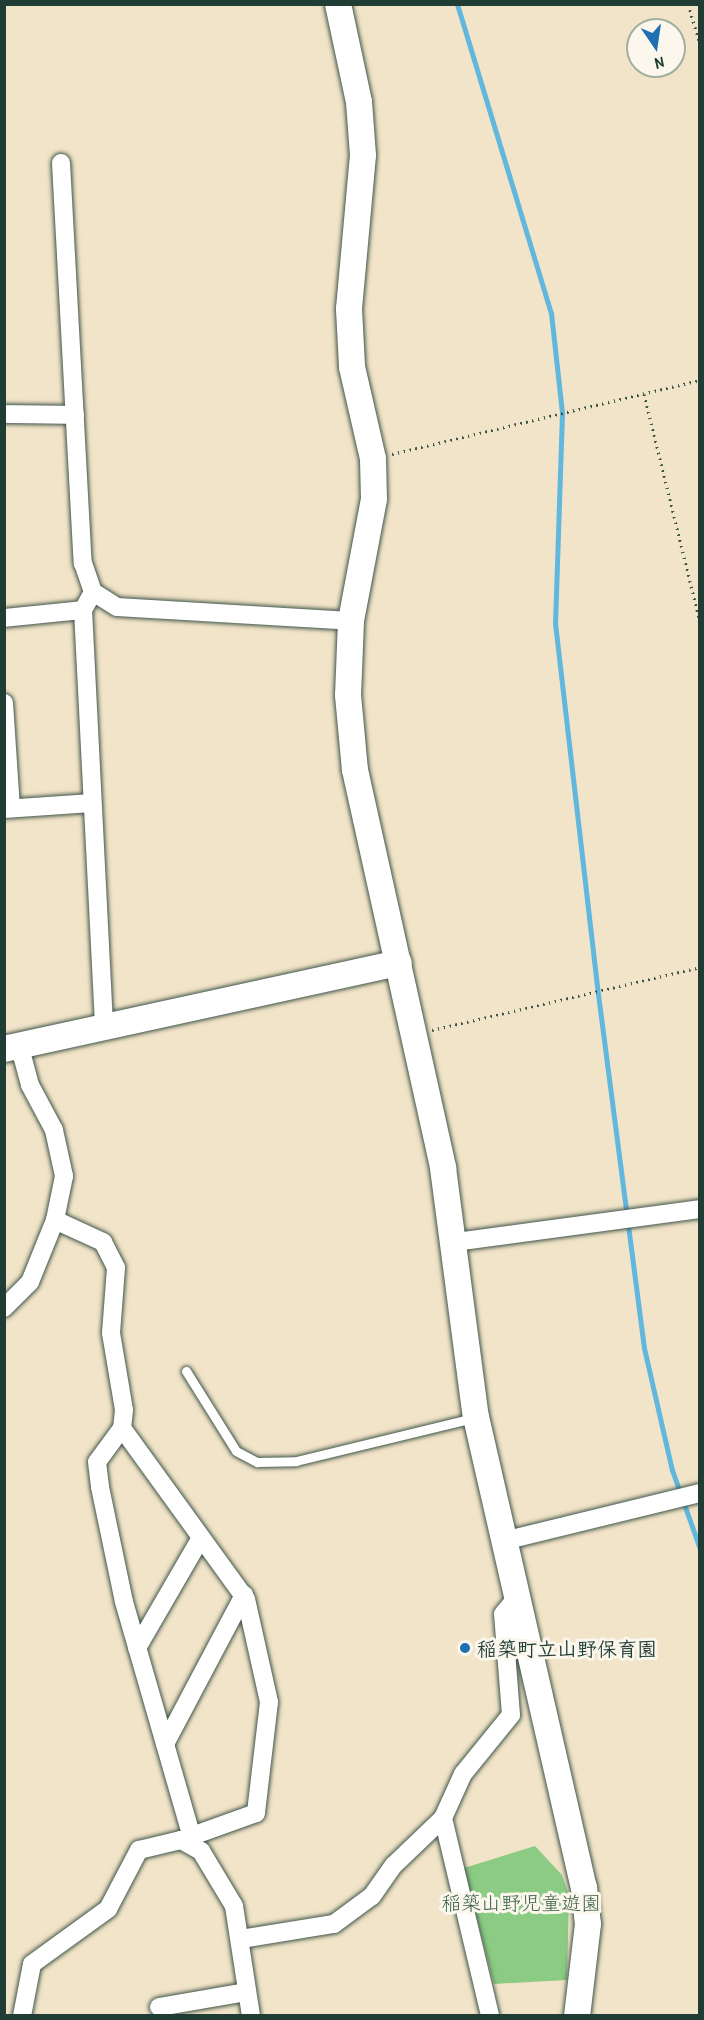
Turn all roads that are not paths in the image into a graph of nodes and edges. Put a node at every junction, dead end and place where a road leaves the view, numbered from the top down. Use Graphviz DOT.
graph roads {
  1 [pos="338,4"];
  2 [pos="61,163"];
  3 [pos="4,414"];
  4 [pos="75,416"];
  5 [pos="93,592"];
  6 [pos="83,610"];
  7 [pos="4,618"];
  8 [pos="351,621"];
  9 [pos="4,703"];
  10 [pos="92,803"];
  11 [pos="8,808"];
  12 [pos="399,963"];
  13 [pos="104,1029"];
  14 [pos="12,1048"];
  15 [pos="699,1209"];
  16 [pos="55,1220"];
  17 [pos="456,1242"];
  18 [pos="4,1308"];
  19 [pos="186,1371"];
  20 [pos="476,1417"];
  21 [pos="123,1428"];
  22 [pos="699,1493"];
  23 [pos="507,1540"];
  24 [pos="199,1541"];
  25 [pos="244,1595"];
  26 [pos="519,1595"];
  27 [pos="137,1648"];
  28 [pos="165,1744"];
  29 [pos="443,1818"];
  30 [pos="193,1840"];
  31 [pos="241,1940"];
  32 [pos="247,1992"];
  33 [pos="159,2007"];
  34 [pos="22,2016"];
  35 [pos="251,2016"];
  36 [pos="490,2016"];
  37 [pos="577,2016"];
  1 -- 8 [label="street"];
  2 -- 4 [label="street"];
  3 -- 4 [label="street"];
  4 -- 5 [label="street"];
  5 -- 6 [label="street"];
  5 -- 8 [label="street"];
  6 -- 7 [label="street"];
  6 -- 10 [label="street"];
  8 -- 12 [label="street"];
  9 -- 11 [label="street"];
  10 -- 11 [label="street"];
  10 -- 13 [label="street"];
  12 -- 13 [label="street"];
  12 -- 17 [label="street"];
  13 -- 14 [label="street"];
  14 -- 16 [label="street"];
  15 -- 17 [label="street"];
  16 -- 18 [label="street"];
  16 -- 21 [label="street"];
  17 -- 20 [label="street"];
  19 -- 20 [label="lane"];
  20 -- 23 [label="street"];
  21 -- 24 [label="street"];
  21 -- 27 [label="street"];
  22 -- 23 [label="street"];
  23 -- 26 [label="street"];
  24 -- 25 [label="street"];
  24 -- 27 [label="street"];
  25 -- 28 [label="street"];
  25 -- 30 [label="street"];
  26 -- 29 [label="street"];
  26 -- 37 [label="street"];
  27 -- 28 [label="street"];
  28 -- 30 [label="street"];
  29 -- 31 [label="street"];
  29 -- 36 [label="street"];
  30 -- 31 [label="street"];
  30 -- 34 [label="street"];
  31 -- 32 [label="street"];
  32 -- 33 [label="street"];
  32 -- 35 [label="street"];
}
